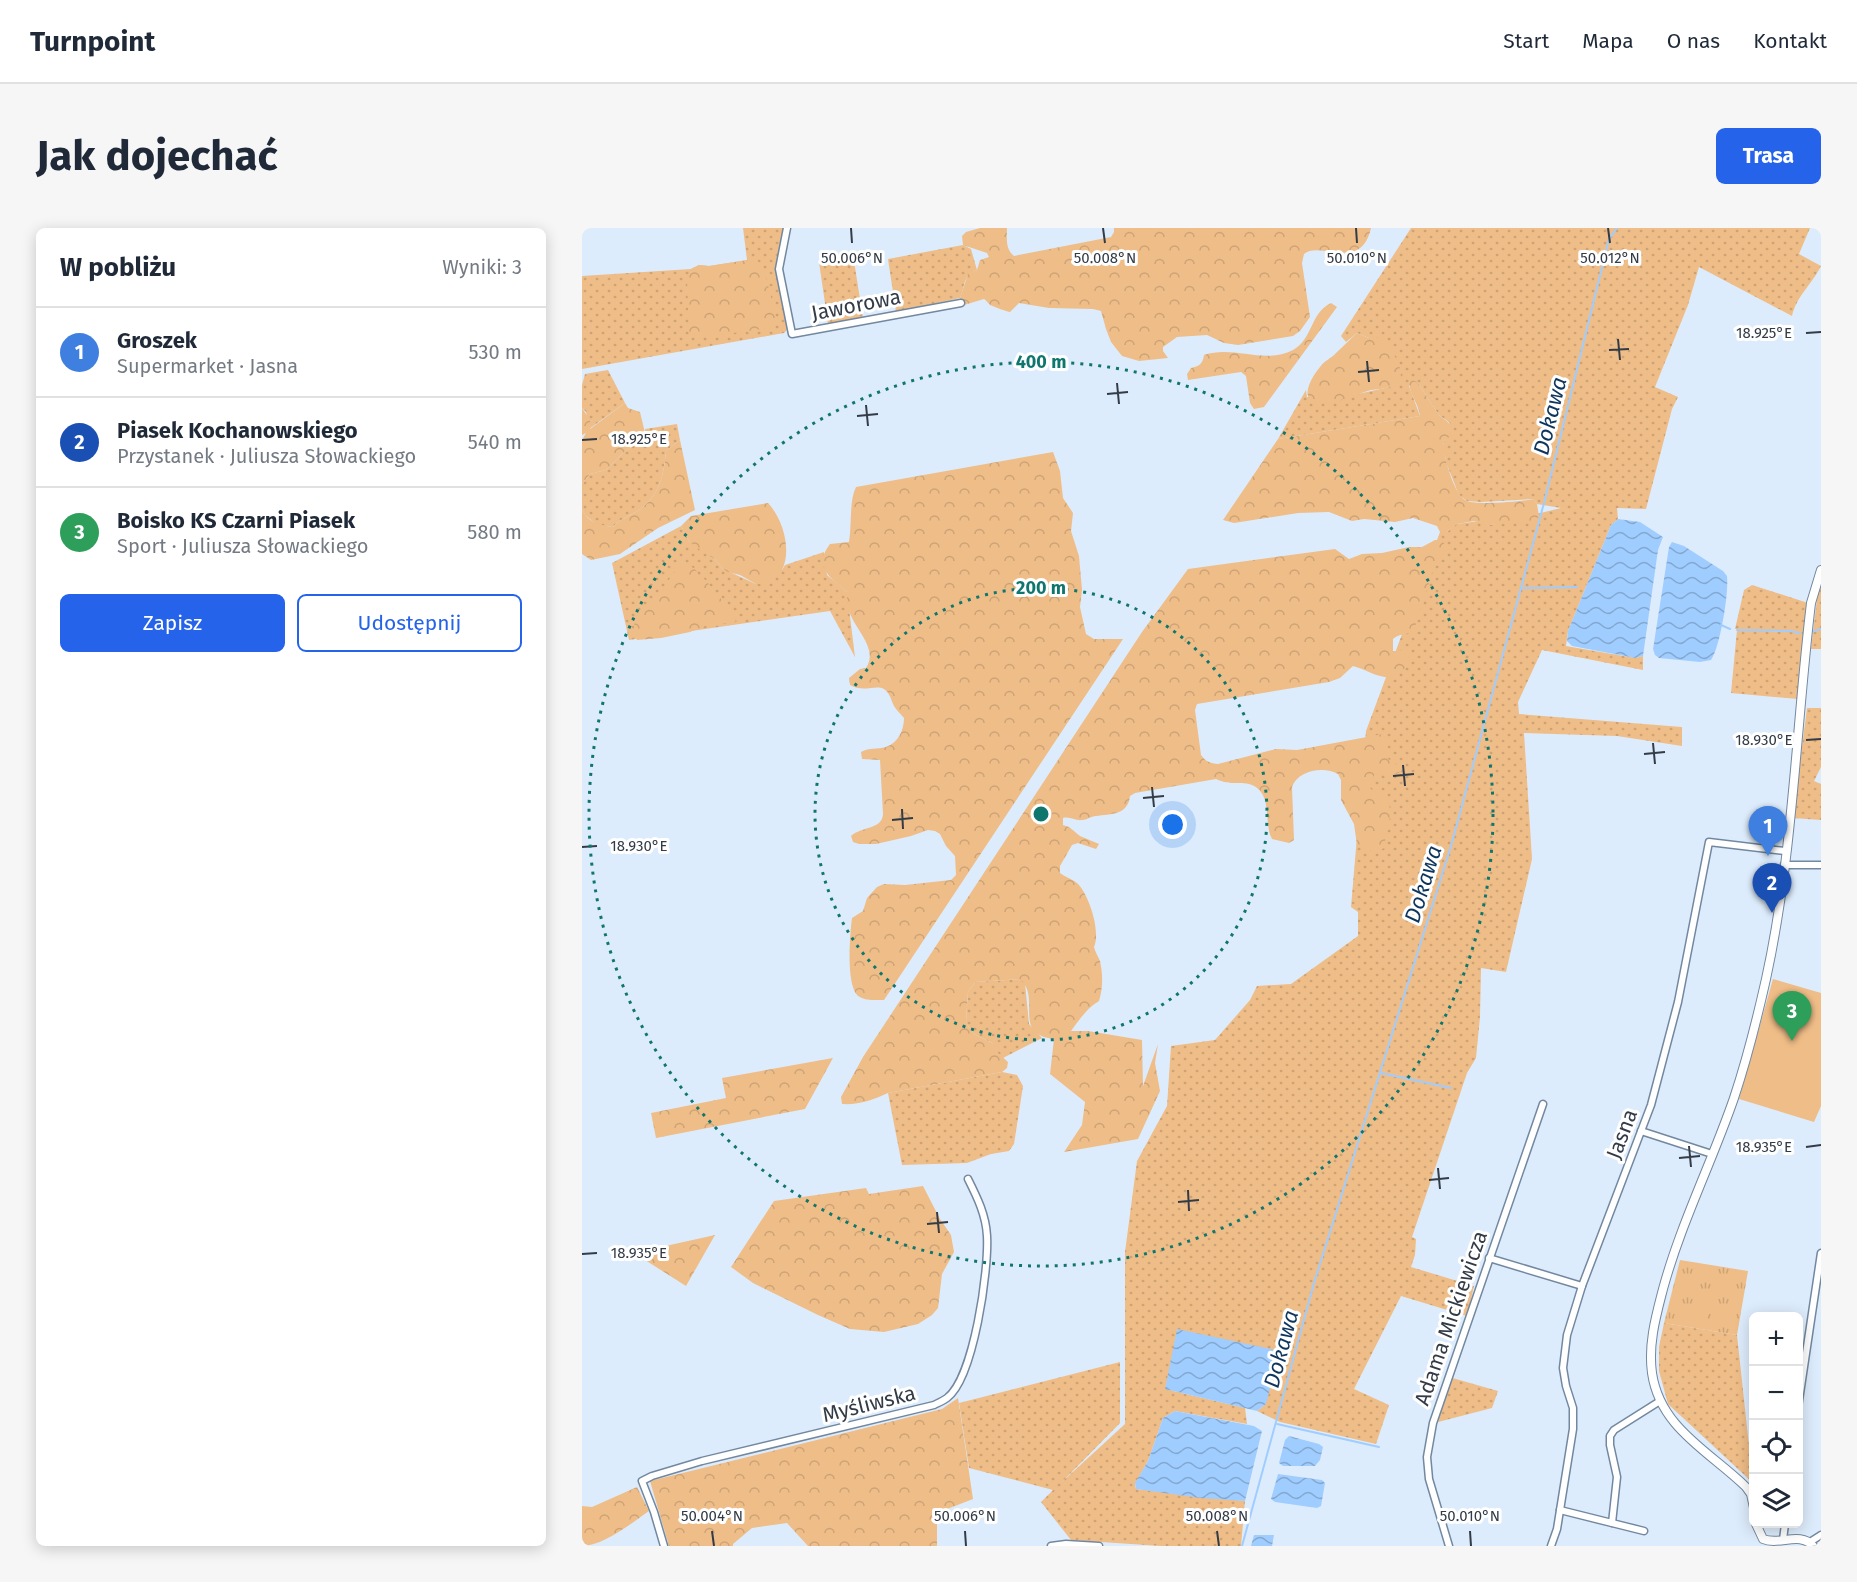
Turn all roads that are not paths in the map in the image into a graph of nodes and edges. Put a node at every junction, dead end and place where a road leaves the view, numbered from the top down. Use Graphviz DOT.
graph roads {
  1 [pos="787,228"];
  2 [pos="961,303"];
  3 [pos="1820,573"];
  4 [pos="1785,851"];
  5 [pos="1821,865"];
  6 [pos="1784,866"];
  7 [pos="1543,1104"];
  8 [pos="1641,1131"];
  9 [pos="1712,1154"];
  10 [pos="968,1179"];
  11 [pos="1821,1253"];
  12 [pos="1489,1258"];
  13 [pos="1582,1286"];
  14 [pos="1803,1374"];
  15 [pos="1660,1401"];
  16 [pos="1749,1492"];
  17 [pos="1560,1510"];
  18 [pos="1612,1523"];
  19 [pos="1758,1528"];
  20 [pos="1784,1528"];
  21 [pos="1644,1531"];
  22 [pos="1821,1535"];
  23 [pos="1783,1540"];
  24 [pos="1768,1544"];
  25 [pos="1811,1544"];
  26 [pos="664,1546"];
  27 [pos="1051,1546"];
  28 [pos="1099,1546"];
  29 [pos="1449,1546"];
  30 [pos="1551,1546"];
  1 -- 2 [label="street, Jaworowa"];
  3 -- 4 [label="street"];
  4 -- 6 [label="street"];
  4 -- 8 [label="street, Jasna"];
  5 -- 6 [label="street"];
  6 -- 9 [label="street"];
  7 -- 12 [label="street, Adama Mickiewicza"];
  8 -- 9 [label="street"];
  8 -- 13 [label="street, Jasna"];
  9 -- 15 [label="street"];
  10 -- 26 [label="street, Myśliwska"];
  11 -- 14 [label="street"];
  12 -- 13 [label="street"];
  12 -- 29 [label="street, Adama Mickiewicza"];
  13 -- 17 [label="street, Jasna"];
  15 -- 16 [label="street"];
  15 -- 18 [label="street"];
  17 -- 18 [label="street"];
  17 -- 30 [label="street, Jasna"];
  18 -- 21 [label="street"];
  19 -- 24 [label="street"];
  20 -- 23 [label="street"];
  22 -- 25 [label="street"];
  23 -- 24 [label="street"];
  23 -- 25 [label="street"];
  27 -- 28 [label="street"];
}
